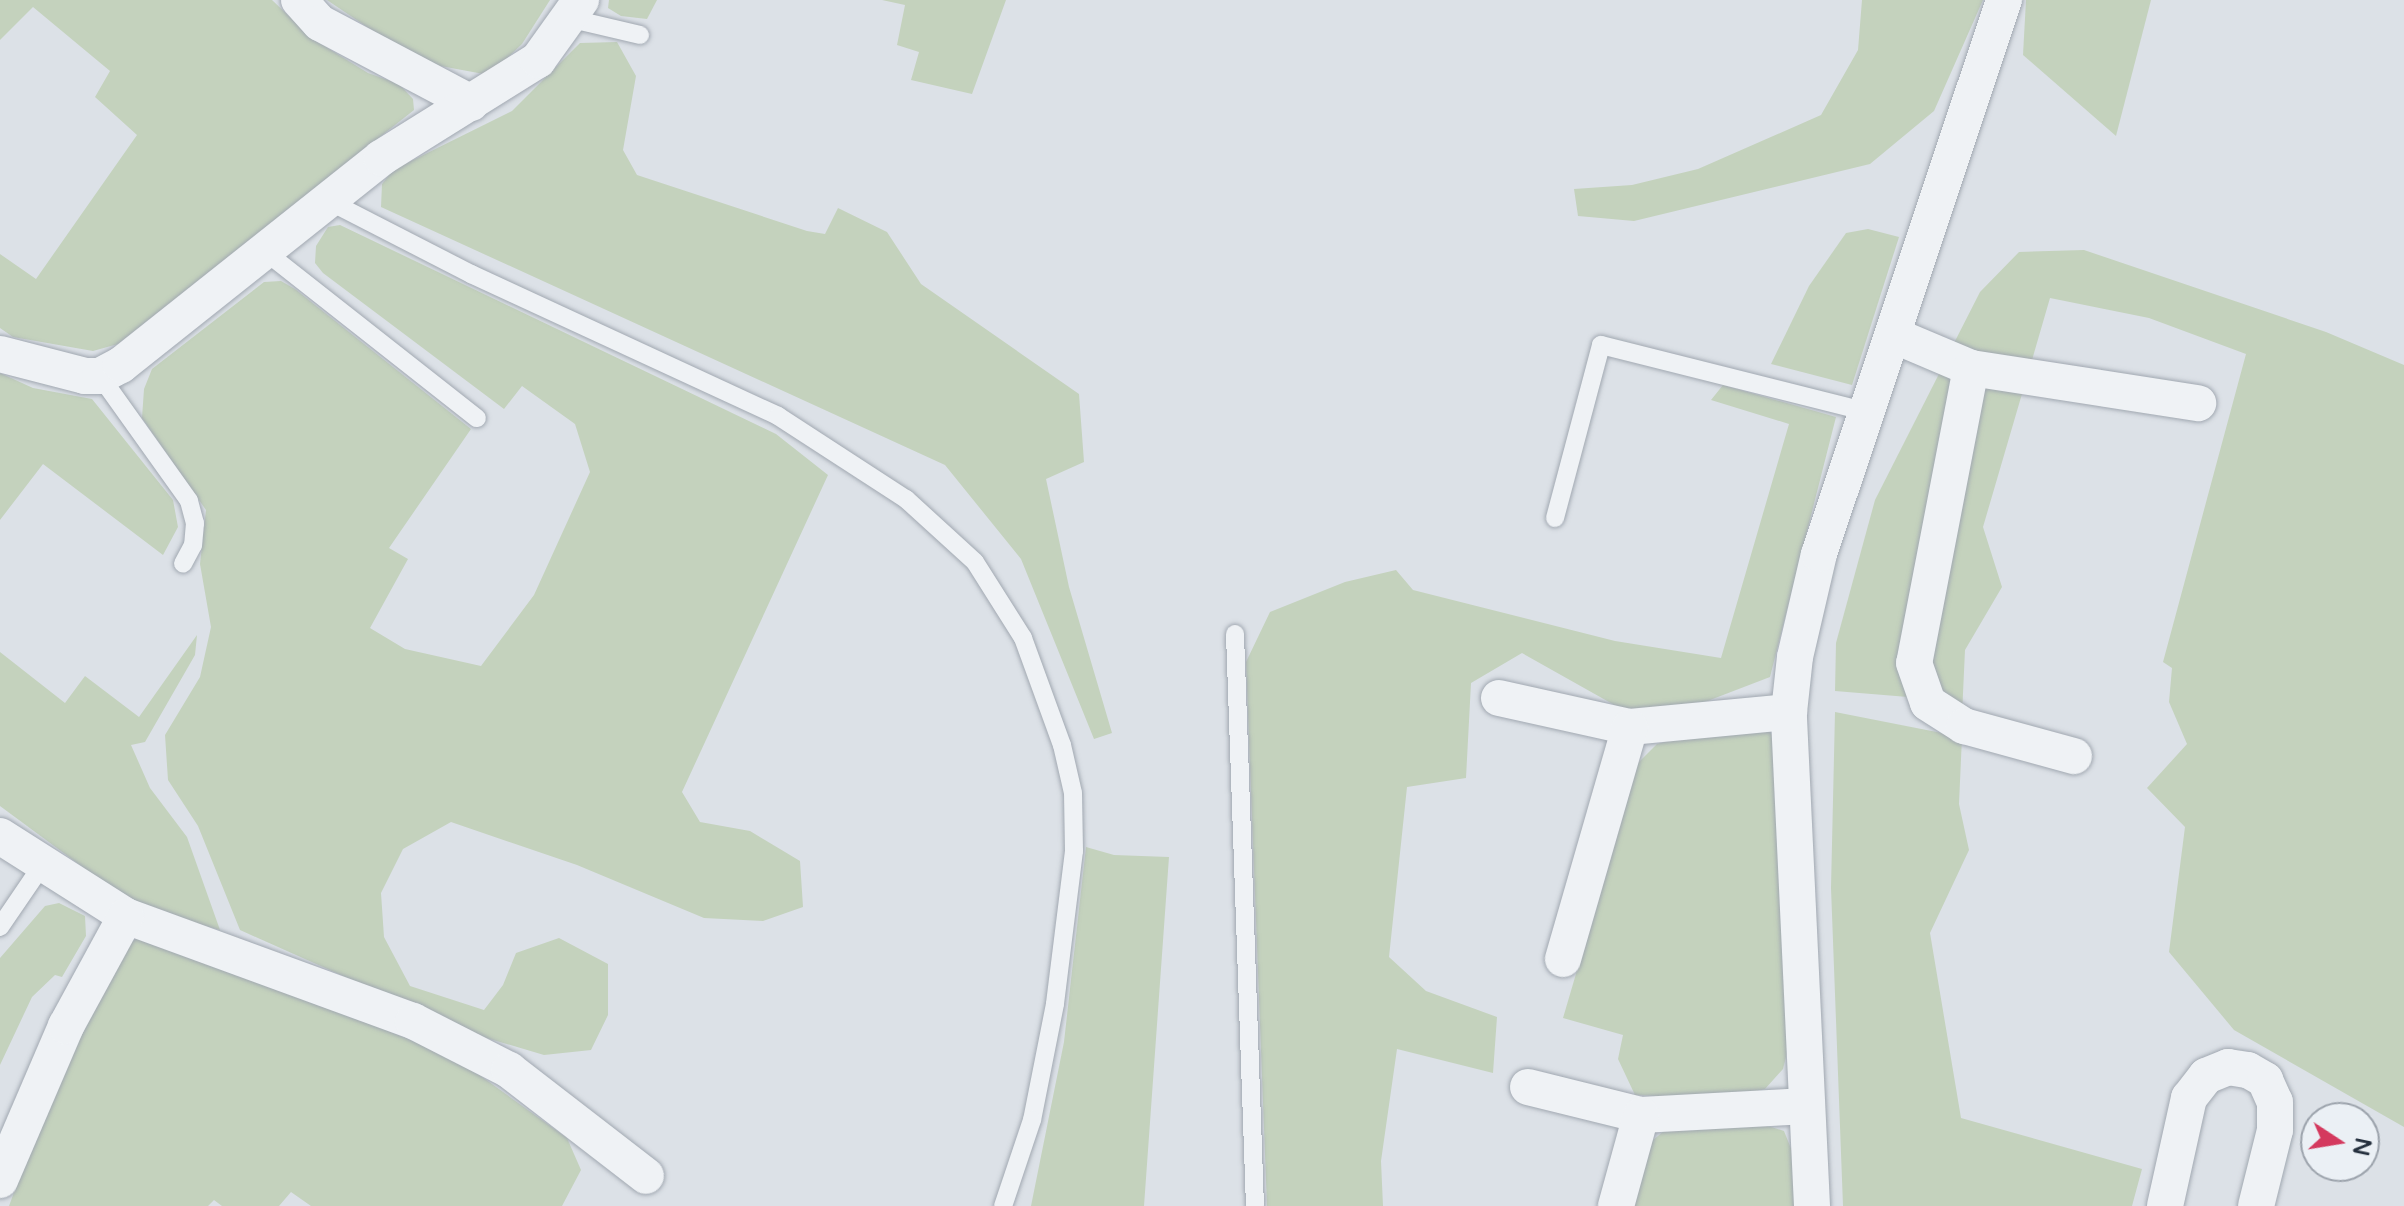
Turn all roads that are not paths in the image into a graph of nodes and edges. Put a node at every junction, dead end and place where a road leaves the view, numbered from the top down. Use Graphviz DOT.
graph roads {
  1 [pos="299,0"];
  2 [pos="2004,0"];
  3 [pos="574,9"];
  4 [pos="640,35"];
  5 [pos="471,103"];
  6 [pos="329,201"];
  7 [pos="267,253"];
  8 [pos="1893,335"];
  9 [pos="0,354"];
  10 [pos="1971,368"];
  11 [pos="100,376"];
  12 [pos="2198,403"];
  13 [pos="1867,412"];
  14 [pos="477,418"];
  15 [pos="1555,518"];
  16 [pos="183,564"];
  17 [pos="1235,634"];
  18 [pos="1499,698"];
  19 [pos="1789,712"];
  20 [pos="1630,727"];
  21 [pos="2074,756"];
  22 [pos="0,836"];
  23 [pos="41,867"];
  24 [pos="126,916"];
  25 [pos="0,927"];
  26 [pos="1563,959"];
  27 [pos="1528,1087"];
  28 [pos="1807,1106"];
  29 [pos="1641,1115"];
  30 [pos="646,1176"];
  31 [pos="0,1180"];
  32 [pos="1003,1206"];
  33 [pos="1255,1206"];
  34 [pos="1616,1206"];
  35 [pos="1812,1206"];
  36 [pos="2165,1206"];
  37 [pos="2256,1206"];
  1 -- 5 [label="street"];
  2 -- 8 [label="street"];
  3 -- 4 [label="lane"];
  3 -- 5 [label="street"];
  5 -- 6 [label="street"];
  6 -- 7 [label="street"];
  6 -- 32 [label="lane"];
  7 -- 11 [label="street"];
  7 -- 14 [label="lane"];
  8 -- 10 [label="street"];
  8 -- 13 [label="street"];
  9 -- 11 [label="street"];
  10 -- 12 [label="street"];
  10 -- 21 [label="street"];
  11 -- 16 [label="lane"];
  13 -- 15 [label="lane"];
  13 -- 19 [label="street"];
  17 -- 33 [label="lane"];
  18 -- 20 [label="street"];
  19 -- 20 [label="street"];
  19 -- 28 [label="street"];
  20 -- 26 [label="street"];
  22 -- 23 [label="street"];
  23 -- 24 [label="street"];
  23 -- 25 [label="lane"];
  24 -- 30 [label="street"];
  24 -- 31 [label="street"];
  27 -- 29 [label="street"];
  28 -- 29 [label="street"];
  28 -- 35 [label="street"];
  29 -- 34 [label="street"];
  36 -- 37 [label="street"];
}
